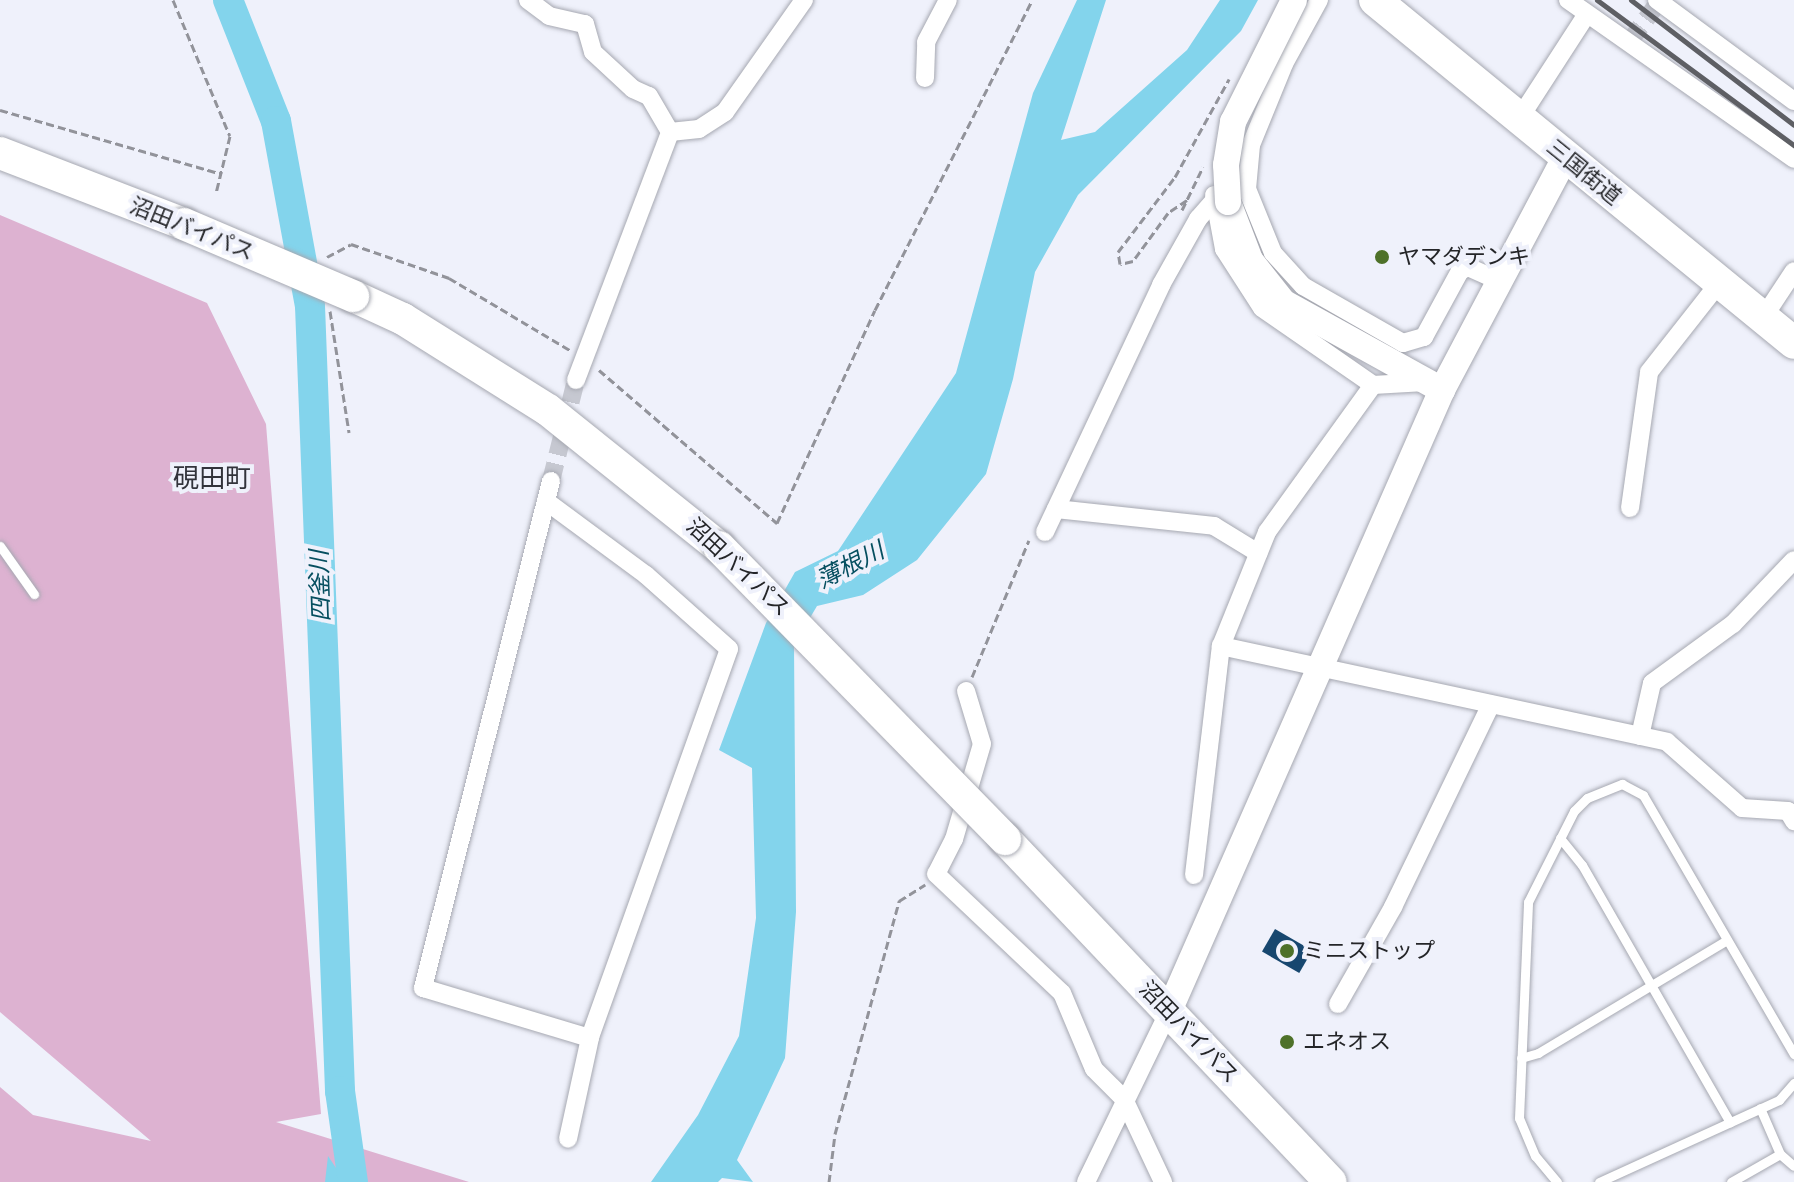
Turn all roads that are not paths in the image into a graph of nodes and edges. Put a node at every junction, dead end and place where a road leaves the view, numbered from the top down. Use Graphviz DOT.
graph roads {
  1 [pos="528,0"];
  2 [pos="804,0"];
  3 [pos="948,0"];
  4 [pos="1294,0"];
  5 [pos="1319,0"];
  6 [pos="1568,0"];
  7 [pos="1657,3"];
  8 [pos="1392,5"];
  9 [pos="1587,14"];
  10 [pos="925,78"];
  11 [pos="1794,101"];
  12 [pos="1519,119"];
  13 [pos="670,132"];
  14 [pos="1251,145"];
  15 [pos="0,153"];
  16 [pos="1565,158"];
  17 [pos="1794,159"];
  18 [pos="1221,202"];
  19 [pos="1794,271"];
  20 [pos="1500,281"];
  21 [pos="1719,283"];
  22 [pos="1763,318"];
  23 [pos="1794,343"];
  24 [pos="576,380"];
  25 [pos="1373,385"];
  26 [pos="1433,386"];
  27 [pos="551,481"];
  28 [pos="546,501"];
  29 [pos="1630,508"];
  30 [pos="1056,509"];
  31 [pos="1045,532"];
  32 [pos="0,546"];
  33 [pos="1258,553"];
  34 [pos="1794,560"];
  35 [pos="34,594"];
  36 [pos="1221,646"];
  37 [pos="1319,666"];
  38 [pos="966,691"];
  39 [pos="1491,704"];
  40 [pos="1640,736"];
  41 [pos="1794,797"];
  42 [pos="1778,809"];
  43 [pos="1794,821"];
  44 [pos="1560,838"];
  45 [pos="1194,875"];
  46 [pos="1727,940"];
  47 [pos="1652,985"];
  48 [pos="1338,1004"];
  49 [pos="1169,1011"];
  50 [pos="590,1038"];
  51 [pos="1794,1054"];
  52 [pos="1521,1058"];
  53 [pos="1794,1083"];
  54 [pos="1124,1099"];
  55 [pos="1760,1108"];
  56 [pos="1730,1122"];
  57 [pos="568,1139"];
  58 [pos="1780,1154"];
  59 [pos="1794,1166"];
  60 [pos="1086,1182"];
  61 [pos="1163,1182"];
  62 [pos="1331,1182"];
  63 [pos="1557,1182"];
  64 [pos="1599,1182"];
  65 [pos="1731,1182"];
  1 -- 13 [label="street"];
  2 -- 13 [label="street"];
  3 -- 10 [label="street"];
  4 -- 18 [label="main road, bridge"];
  5 -- 14 [label="street"];
  6 -- 9 [label="street"];
  7 -- 11 [label="street"];
  8 -- 12 [label="highway, 三国街道"];
  9 -- 12 [label="street"];
  9 -- 17 [label="street"];
  12 -- 16 [label="highway, 三国街道"];
  13 -- 24 [label="street"];
  14 -- 18 [label="street"];
  14 -- 20 [label="street"];
  15 -- 49 [label="highway, 沼田バイパス, bridge"];
  16 -- 20 [label="main road"];
  16 -- 21 [label="highway, 三国街道"];
  18 -- 25 [label="street"];
  18 -- 26 [label="main road"];
  18 -- 30 [label="street"];
  19 -- 22 [label="street"];
  20 -- 26 [label="main road"];
  21 -- 22 [label="highway, 三国街道"];
  21 -- 29 [label="street"];
  22 -- 23 [label="highway, 三国街道"];
  25 -- 26 [label="street"];
  25 -- 33 [label="street"];
  26 -- 37 [label="main road"];
  27 -- 28 [label="street"];
  28 -- 50 [label="street"];
  28 -- 50 [label="street"];
  30 -- 31 [label="street"];
  30 -- 33 [label="street"];
  32 -- 35 [label="lane"];
  33 -- 36 [label="street"];
  34 -- 40 [label="street"];
  36 -- 37 [label="street"];
  36 -- 45 [label="street"];
  37 -- 39 [label="street"];
  37 -- 49 [label="main road"];
  38 -- 54 [label="street"];
  39 -- 40 [label="street"];
  39 -- 48 [label="street"];
  40 -- 42 [label="street"];
  41 -- 42 [label="street"];
  42 -- 43 [label="street"];
  44 -- 46 [label="lane"];
  44 -- 47 [label="lane"];
  44 -- 52 [label="lane"];
  46 -- 47 [label="lane"];
  46 -- 51 [label="lane"];
  47 -- 52 [label="lane"];
  47 -- 56 [label="lane"];
  49 -- 54 [label="street"];
  49 -- 62 [label="highway, 沼田バイパス"];
  50 -- 57 [label="street"];
  52 -- 63 [label="lane"];
  53 -- 55 [label="lane"];
  54 -- 60 [label="street"];
  54 -- 61 [label="street"];
  55 -- 56 [label="lane"];
  55 -- 58 [label="lane"];
  56 -- 64 [label="lane"];
  58 -- 59 [label="lane"];
  58 -- 65 [label="lane"];
}
